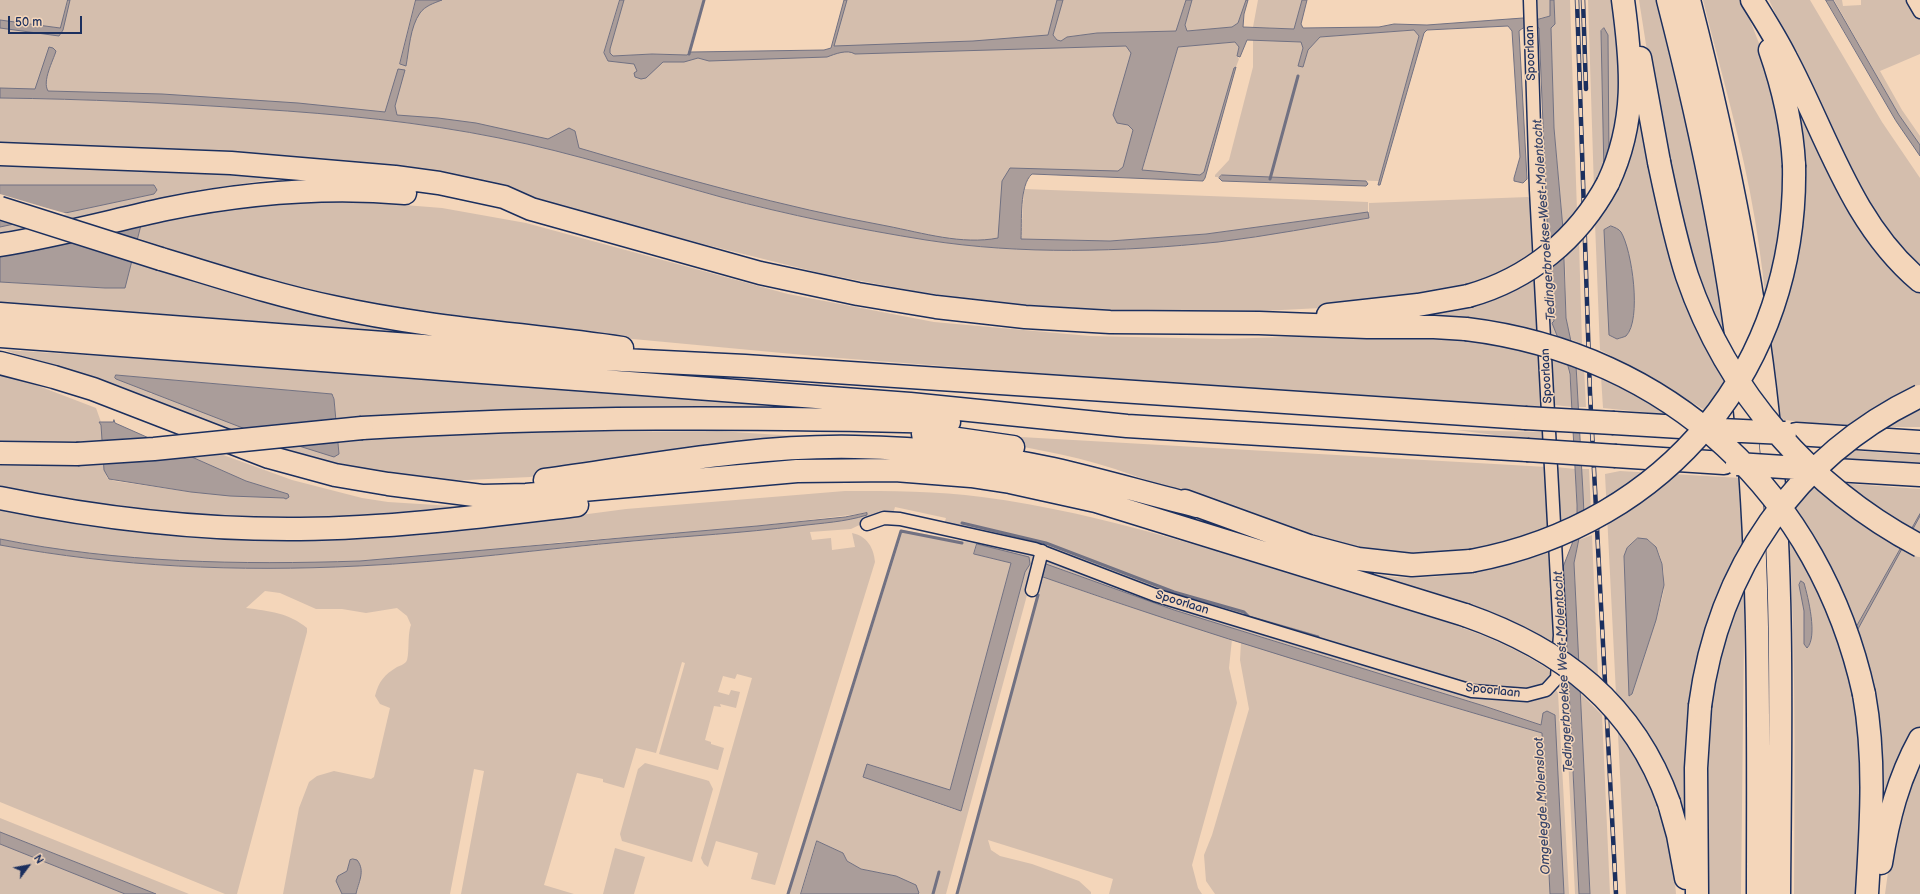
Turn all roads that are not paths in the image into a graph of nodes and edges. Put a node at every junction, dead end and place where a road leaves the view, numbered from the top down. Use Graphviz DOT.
graph roads {
  1 [pos="1530,0"];
  2 [pos="1623,0"];
  3 [pos="1628,0"];
  4 [pos="1668,0"];
  5 [pos="1689,0"];
  6 [pos="1751,0"];
  7 [pos="1913,0"];
  8 [pos="1920,12"];
  9 [pos="0,154"];
  10 [pos="0,208"];
  11 [pos="531,209"];
  12 [pos="0,245"];
  13 [pos="1920,281"];
  14 [pos="0,314"];
  15 [pos="1259,323"];
  16 [pos="0,336"];
  17 [pos="0,363"];
  18 [pos="745,366"];
  19 [pos="1920,396"];
  20 [pos="779,419"];
  21 [pos="1127,426"];
  22 [pos="1920,442"];
  23 [pos="0,453"];
  24 [pos="797,471"];
  25 [pos="1920,475"];
  26 [pos="422,488"];
  27 [pos="0,498"];
  28 [pos="1198,506"];
  29 [pos="867,524"];
  30 [pos="1920,546"];
  31 [pos="1042,551"];
  32 [pos="1032,590"];
  33 [pos="1920,739"];
  34 [pos="1689,894"];
  35 [pos="1697,894"];
  36 [pos="1758,894"];
  37 [pos="1779,894"];
  38 [pos="1867,894"];
  39 [pos="1876,894"];
  1 -- 31 [label="street, Spoorlaan"];
  2 -- 15 [label="highway, bridge"];
  3 -- 30 [label="highway, bridge"];
  4 -- 36 [label="highway"];
  5 -- 37 [label="highway"];
  6 -- 13 [label="highway"];
  6 -- 28 [label="highway, bridge"];
  7 -- 8 [label="street"];
  9 -- 11 [label="highway"];
  10 -- 18 [label="highway, bridge"];
  11 -- 12 [label="highway"];
  11 -- 15 [label="highway"];
  14 -- 18 [label="highway"];
  15 -- 38 [label="highway, bridge"];
  16 -- 21 [label="highway"];
  17 -- 26 [label="highway"];
  18 -- 22 [label="highway, bridge"];
  19 -- 35 [label="highway, bridge"];
  20 -- 21 [label="highway"];
  20 -- 23 [label="highway, bridge"];
  20 -- 28 [label="highway"];
  21 -- 25 [label="highway, bridge"];
  24 -- 26 [label="highway"];
  24 -- 27 [label="highway"];
  24 -- 34 [label="highway, bridge"];
  26 -- 28 [label="highway"];
  29 -- 31 [label="street, Spoorlaan"];
  31 -- 32 [label="street"];
  33 -- 39 [label="highway"];
}
